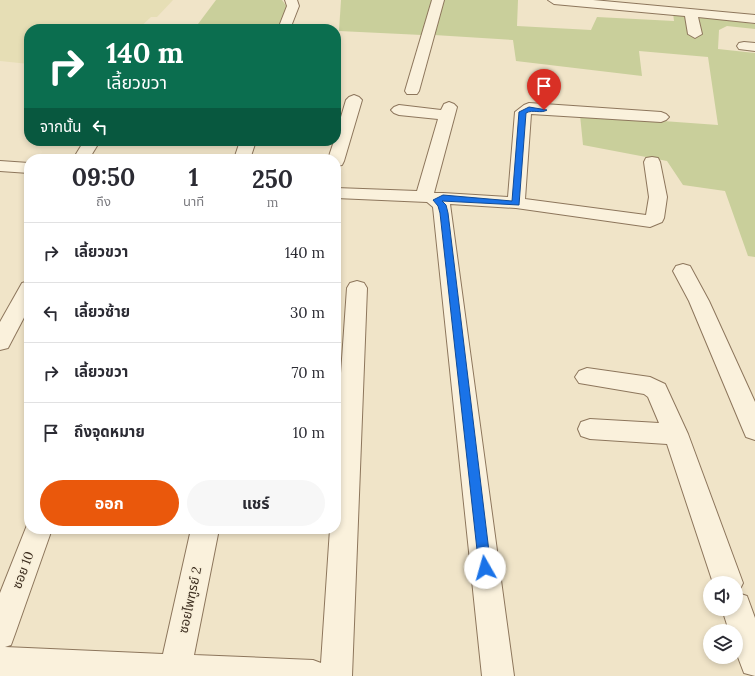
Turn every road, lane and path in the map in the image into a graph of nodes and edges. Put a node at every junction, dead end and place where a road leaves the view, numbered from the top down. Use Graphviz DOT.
graph roads {
  1 [pos="291,0"];
  2 [pos="438,0"];
  3 [pos="554,0"];
  4 [pos="691,12"];
  5 [pos="755,19"];
  6 [pos="286,24"];
  7 [pos="694,34"];
  8 [pos="412,91"];
  9 [pos="354,100"];
  10 [pos="400,110"];
  11 [pos="661,117"];
  12 [pos="341,144"];
  13 [pos="652,162"];
  14 [pos="0,166"];
  15 [pos="24,168"];
  16 [pos="341,193"];
  17 [pos="430,198"];
  18 [pos="516,204"];
  19 [pos="683,271"];
  20 [pos="357,288"];
  21 [pos="24,297"];
  22 [pos="0,342"];
  23 [pos="587,377"];
  24 [pos="590,429"];
  25 [pos="755,430"];
  26 [pos="676,434"];
  27 [pos="36,534"];
  28 [pos="204,534"];
  29 [pos="726,576"];
  30 [pos="739,616"];
  31 [pos="0,634"];
  32 [pos="755,662"];
  33 [pos="0,664"];
  34 [pos="176,670"];
  35 [pos="313,676"];
  36 [pos="336,676"];
  37 [pos="498,676"];
  1 -- 6 [label="street"];
  2 -- 8 [label="street"];
  3 -- 4 [label="street"];
  4 -- 5 [label="street"];
  4 -- 7 [label="street"];
  9 -- 12 [label="street"];
  10 -- 17 [label="street"];
  11 -- 18 [label="street"];
  13 -- 18 [label="street"];
  14 -- 15 [label="street"];
  16 -- 17 [label="street"];
  17 -- 18 [label="street"];
  17 -- 37 [label="street"];
  19 -- 25 [label="street"];
  20 -- 36 [label="street"];
  21 -- 22 [label="street"];
  23 -- 26 [label="street"];
  24 -- 26 [label="street"];
  26 -- 29 [label="street"];
  27 -- 31 [label="street, ซอย 10"];
  28 -- 34 [label="street, ซอยไพฑูรย์ 2"];
  30 -- 32 [label="street"];
  33 -- 34 [label="street"];
  34 -- 35 [label="street"];
}
